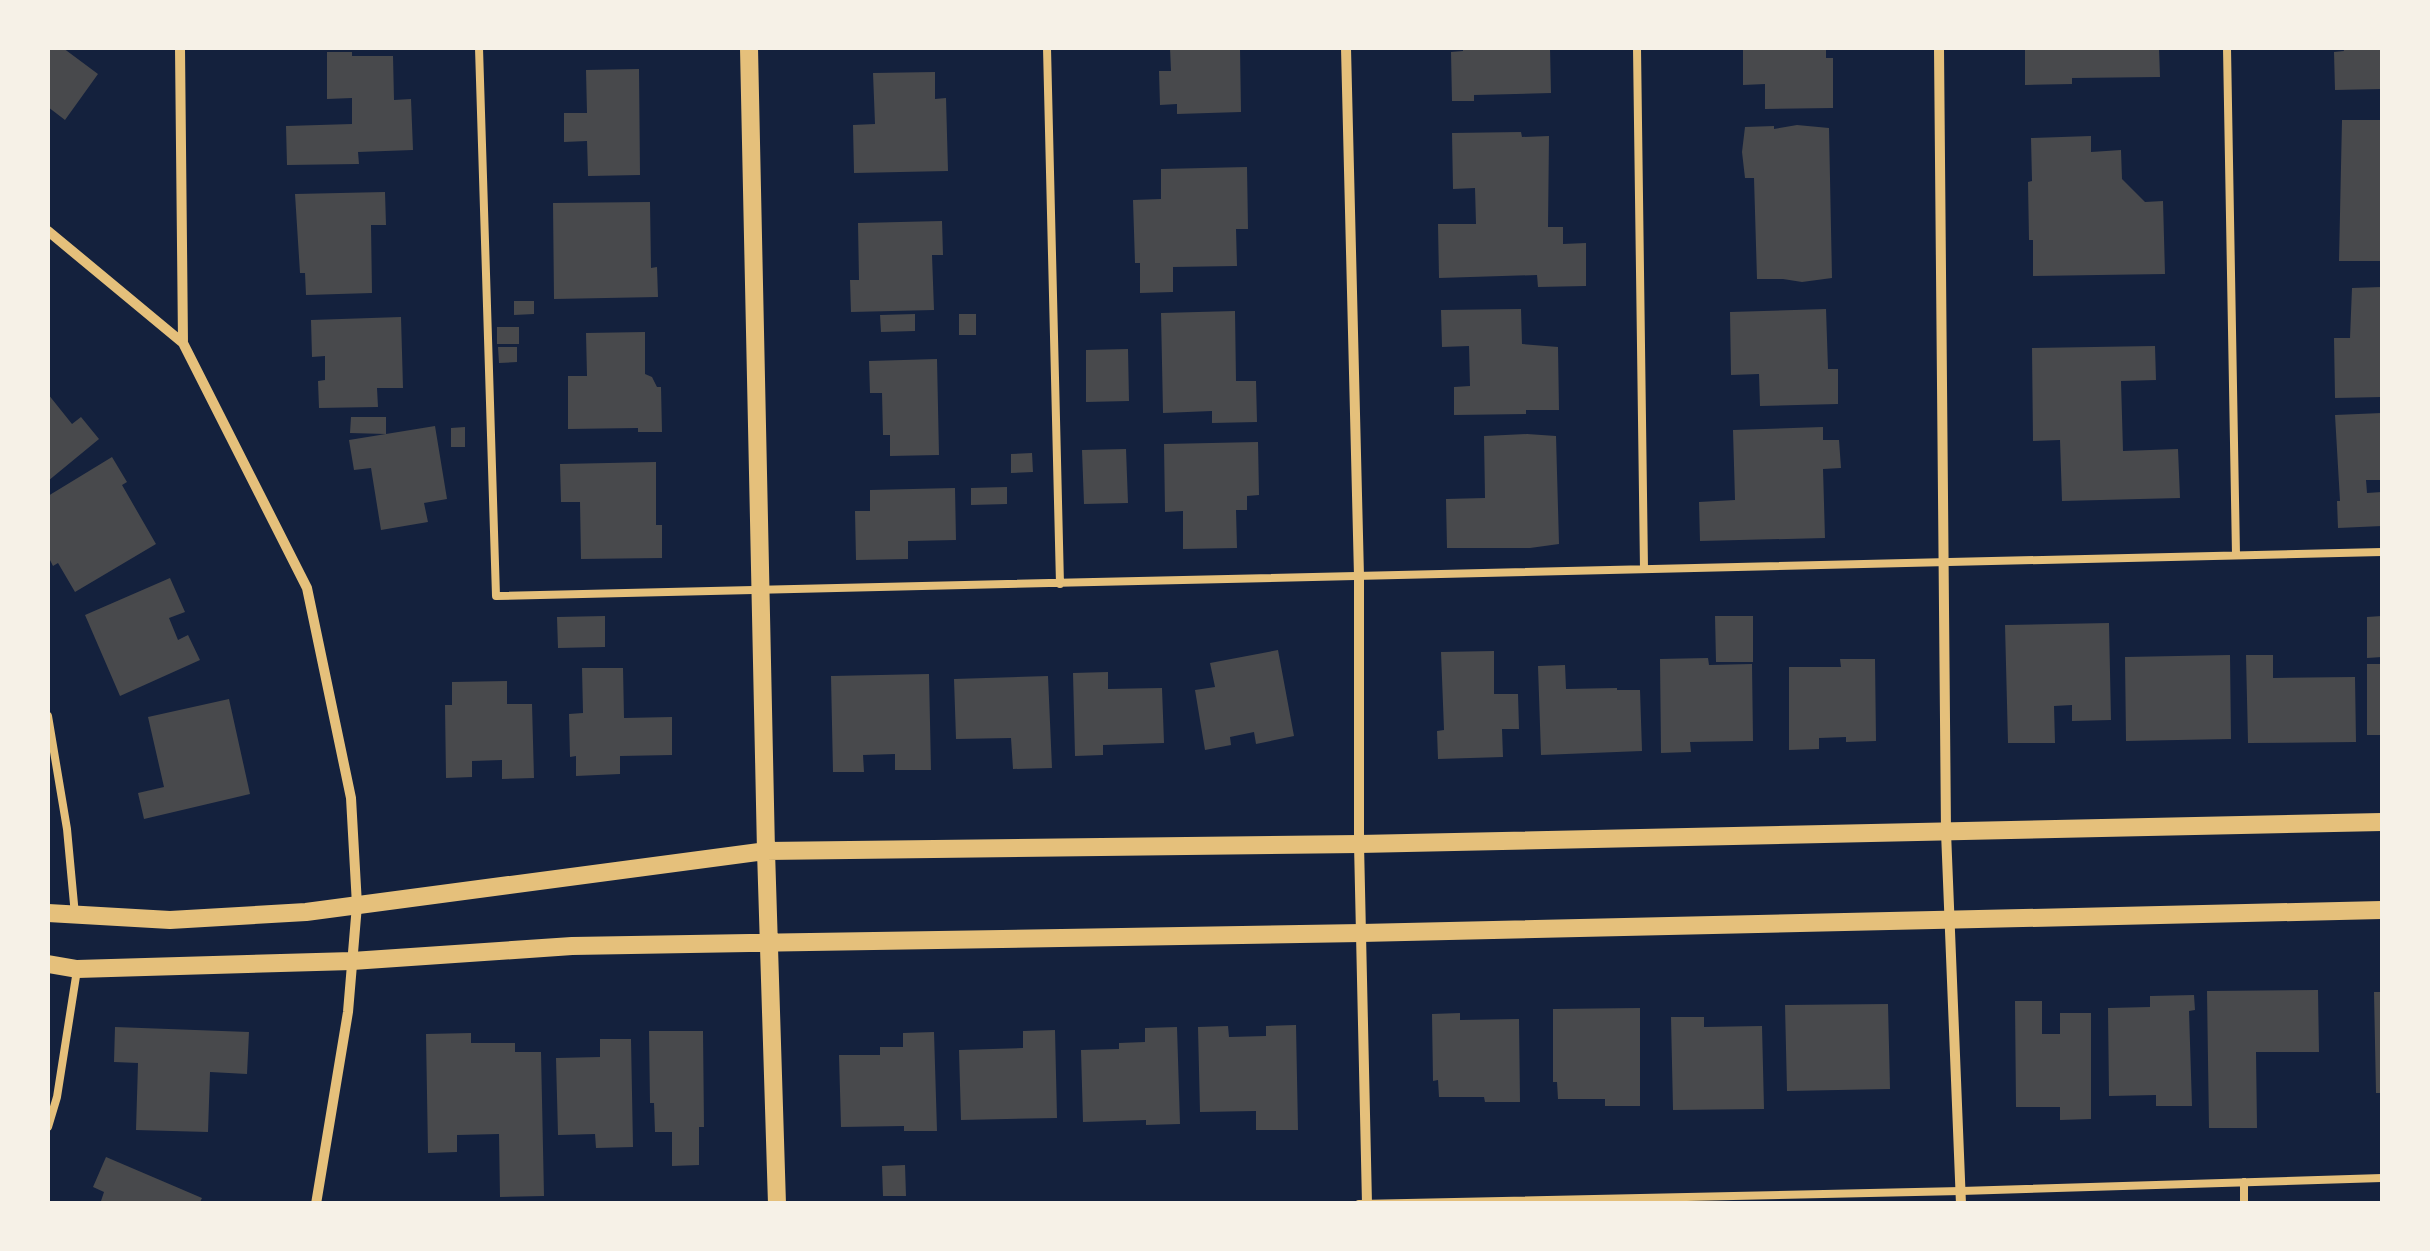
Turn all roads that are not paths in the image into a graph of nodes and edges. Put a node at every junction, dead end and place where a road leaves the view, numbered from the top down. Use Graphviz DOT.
graph roads {
  1 [pos="479,48"];
  2 [pos="749,48"];
  3 [pos="1047,48"];
  4 [pos="1346,48"];
  5 [pos="1637,48"];
  6 [pos="1938,48"];
  7 [pos="2228,48"];
  8 [pos="178,49"];
  9 [pos="48,231"];
  10 [pos="183,343"];
  11 [pos="2382,552"];
  12 [pos="2236,556"];
  13 [pos="1943,562"];
  14 [pos="1644,569"];
  15 [pos="1358,576"];
  16 [pos="1060,584"];
  17 [pos="760,591"];
  18 [pos="48,716"];
  19 [pos="2382,822"];
  20 [pos="1946,832"];
  21 [pos="1359,844"];
  22 [pos="766,851"];
  23 [pos="357,905"];
  24 [pos="2382,910"];
  25 [pos="48,913"];
  26 [pos="76,914"];
  27 [pos="1949,919"];
  28 [pos="1361,933"];
  29 [pos="768,942"];
  30 [pos="352,961"];
  31 [pos="48,964"];
  32 [pos="77,969"];
  33 [pos="48,1127"];
  34 [pos="2382,1178"];
  35 [pos="2244,1182"];
  36 [pos="1961,1191"];
  37 [pos="1662,1200"];
  38 [pos="1368,1203"];
  39 [pos="316,1204"];
  40 [pos="777,1204"];
  41 [pos="1359,1204"];
  42 [pos="1961,1204"];
  43 [pos="2244,1204"];
  1 -- 17 [label="lane"];
  2 -- 17 [label="street"];
  3 -- 16 [label="lane"];
  4 -- 15 [label="street"];
  5 -- 14 [label="lane"];
  6 -- 13 [label="street"];
  7 -- 12 [label="lane"];
  8 -- 10 [label="street"];
  9 -- 10 [label="street"];
  10 -- 23 [label="street"];
  11 -- 12 [label="lane"];
  12 -- 13 [label="lane"];
  13 -- 14 [label="lane"];
  13 -- 20 [label="street"];
  14 -- 15 [label="lane"];
  15 -- 16 [label="lane"];
  15 -- 21 [label="street"];
  16 -- 17 [label="lane"];
  17 -- 22 [label="street"];
  18 -- 26 [label="lane"];
  19 -- 20 [label="street"];
  20 -- 21 [label="street"];
  20 -- 27 [label="street"];
  21 -- 22 [label="street"];
  21 -- 28 [label="street"];
  22 -- 23 [label="street"];
  22 -- 29 [label="street"];
  23 -- 26 [label="street"];
  23 -- 30 [label="street"];
  24 -- 27 [label="street"];
  25 -- 26 [label="street"];
  27 -- 28 [label="street"];
  27 -- 36 [label="street"];
  28 -- 29 [label="street"];
  28 -- 38 [label="street"];
  29 -- 30 [label="street"];
  29 -- 40 [label="street"];
  30 -- 32 [label="street"];
  30 -- 39 [label="street"];
  31 -- 32 [label="street"];
  32 -- 33 [label="lane"];
  34 -- 35 [label="lane"];
  35 -- 36 [label="lane"];
  35 -- 43 [label="lane"];
  36 -- 37 [label="lane"];
  36 -- 42 [label="street"];
  37 -- 38 [label="lane"];
  38 -- 41 [label="lane"];
}
